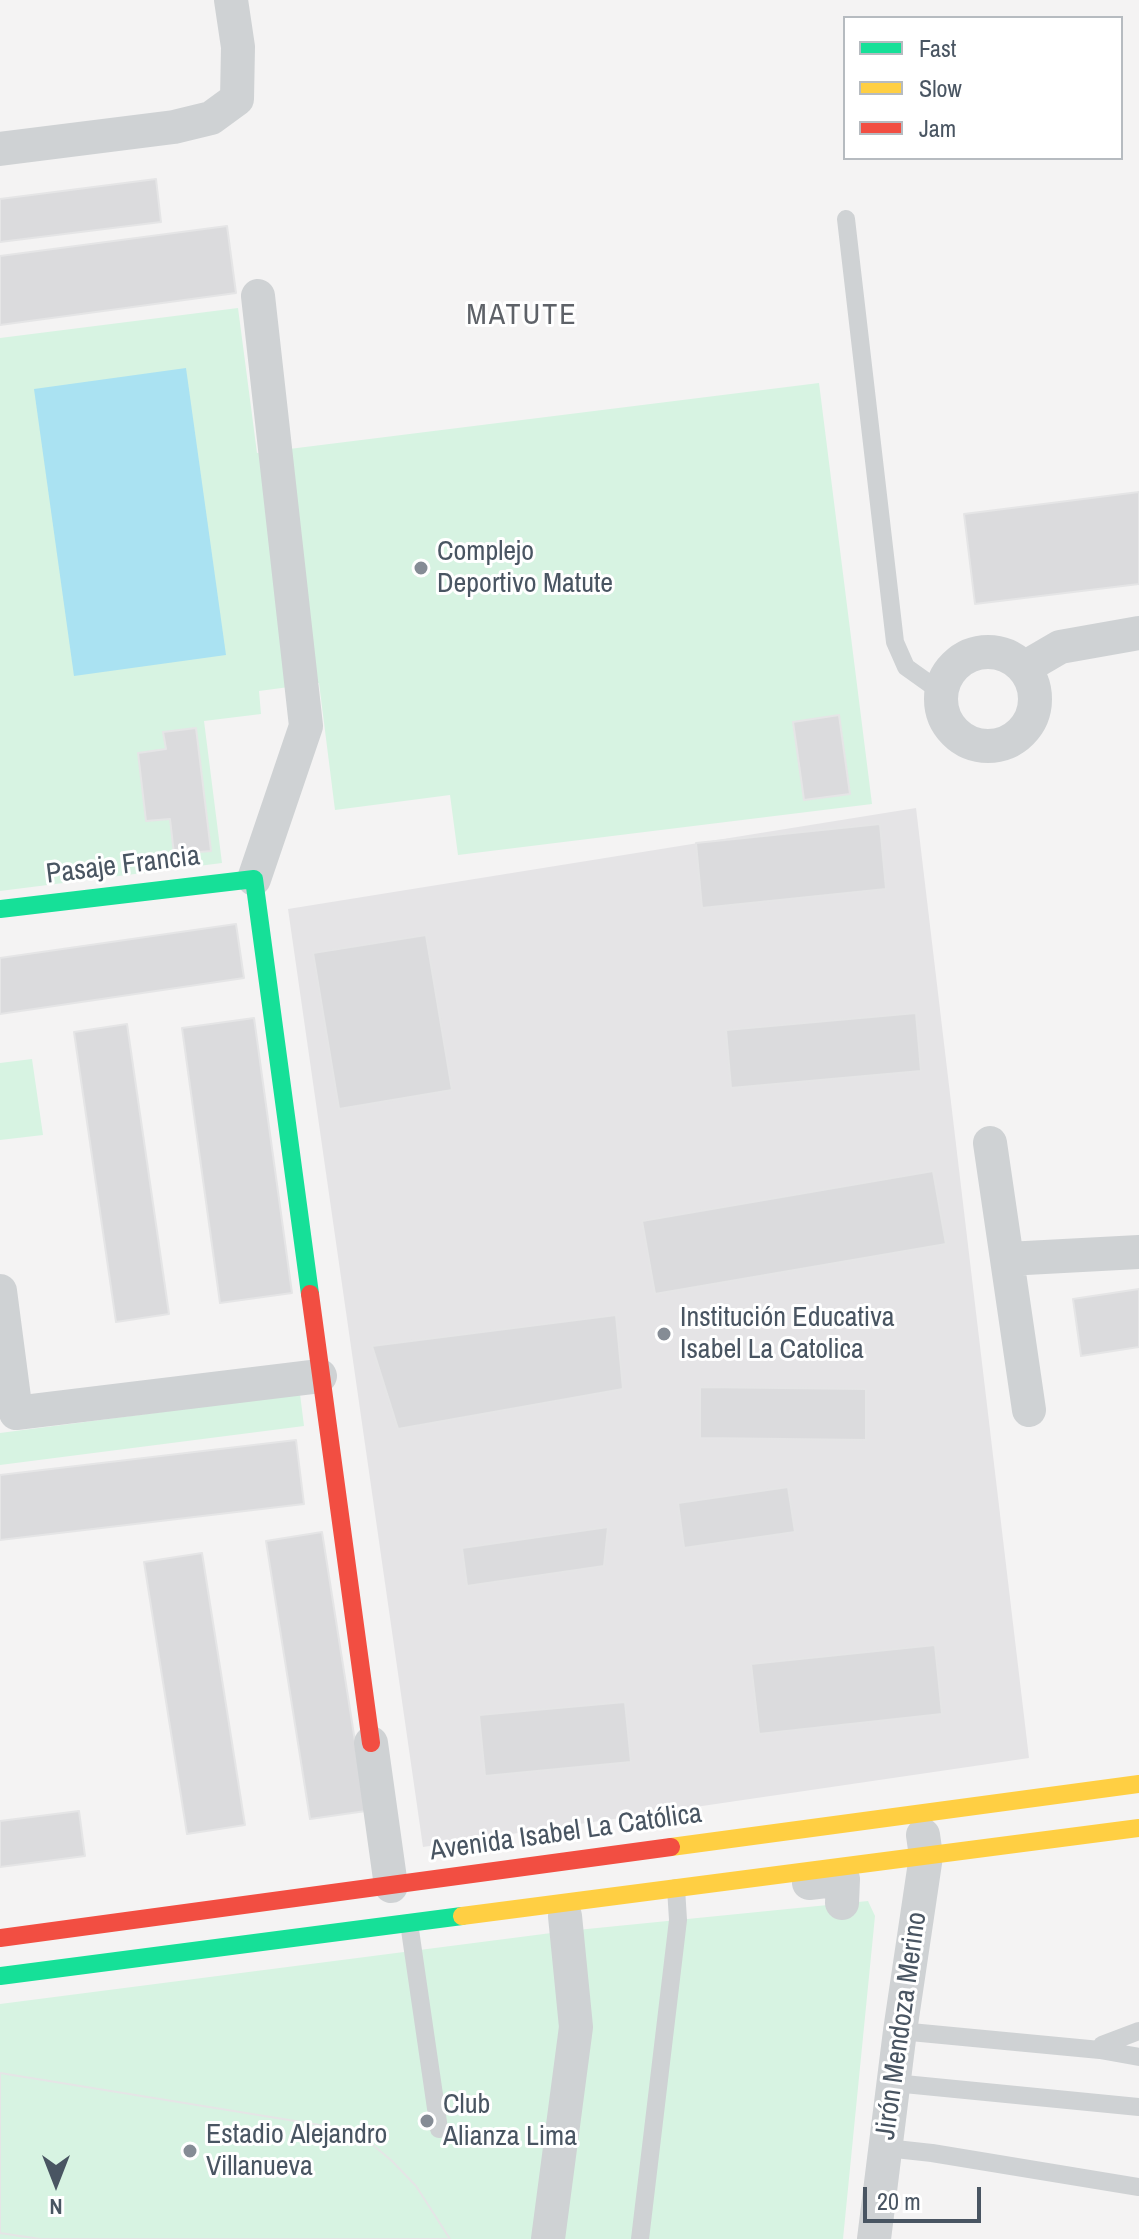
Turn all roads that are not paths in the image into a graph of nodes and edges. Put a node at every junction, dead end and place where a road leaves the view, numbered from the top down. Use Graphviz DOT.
graph roads {
  1 [pos="231,0"];
  2 [pos="0,149"];
  3 [pos="846,219"];
  4 [pos="258,296"];
  5 [pos="1139,633"];
  6 [pos="1024,668"];
  7 [pos="941,692"];
  8 [pos="254,879"];
  9 [pos="0,909"];
  10 [pos="990,1143"];
  11 [pos="1139,1252"];
  12 [pos="1007,1259"];
  13 [pos="0,1291"];
  14 [pos="320,1376"];
  15 [pos="1029,1410"];
  16 [pos="371,1743"];
  17 [pos="1139,1784"];
  18 [pos="921,1814"];
  19 [pos="1139,1828"];
  20 [pos="926,1856"];
  21 [pos="391,1886"];
  22 [pos="676,1895"];
  23 [pos="842,1903"];
  24 [pos="565,1916"];
  25 [pos="410,1930"];
  26 [pos="0,1938"];
  27 [pos="0,1976"];
  28 [pos="0,1994"];
  29 [pos="900,2031"];
  30 [pos="1139,2031"];
  31 [pos="1100,2050"];
  32 [pos="1139,2057"];
  33 [pos="894,2083"];
  34 [pos="1139,2107"];
  35 [pos="439,2129"];
  36 [pos="886,2148"];
  37 [pos="1139,2187"];
  38 [pos="548,2239"];
  39 [pos="640,2239"];
  40 [pos="874,2239"];
  1 -- 2 [label="street"];
  3 -- 7 [label="lane"];
  4 -- 8 [label="street"];
  5 -- 6 [label="street"];
  6 -- 7 [label="street"];
  6 -- 7 [label="street"];
  8 -- 9 [label="street, Pasaje Francia"];
  8 -- 14 [label="street"];
  10 -- 12 [label="street"];
  11 -- 12 [label="street"];
  12 -- 15 [label="street"];
  13 -- 14 [label="street"];
  14 -- 16 [label="street"];
  16 -- 21 [label="street"];
  17 -- 18 [label="street, Avenida Isabel La Católica"];
  18 -- 20 [label="street, Jirón Mendoza Merino"];
  18 -- 21 [label="street, Avenida Isabel La Católica"];
  19 -- 20 [label="street"];
  20 -- 22 [label="street"];
  20 -- 29 [label="street, Jirón Mendoza Merino"];
  21 -- 26 [label="street, Avenida Isabel La Católica"];
  22 -- 23 [label="street"];
  22 -- 24 [label="street"];
  22 -- 25 [label="street"];
  22 -- 39 [label="lane"];
  24 -- 25 [label="street"];
  24 -- 38 [label="street"];
  25 -- 27 [label="street"];
  25 -- 28 [label="street"];
  25 -- 35 [label="lane"];
  29 -- 31 [label="lane"];
  29 -- 33 [label="street, Jirón Mendoza Merino"];
  30 -- 31 [label="lane"];
  31 -- 32 [label="lane"];
  33 -- 34 [label="lane"];
  33 -- 36 [label="street, Jirón Mendoza Merino"];
  36 -- 37 [label="lane"];
  36 -- 40 [label="street, Jirón Mendoza Merino"];
}
